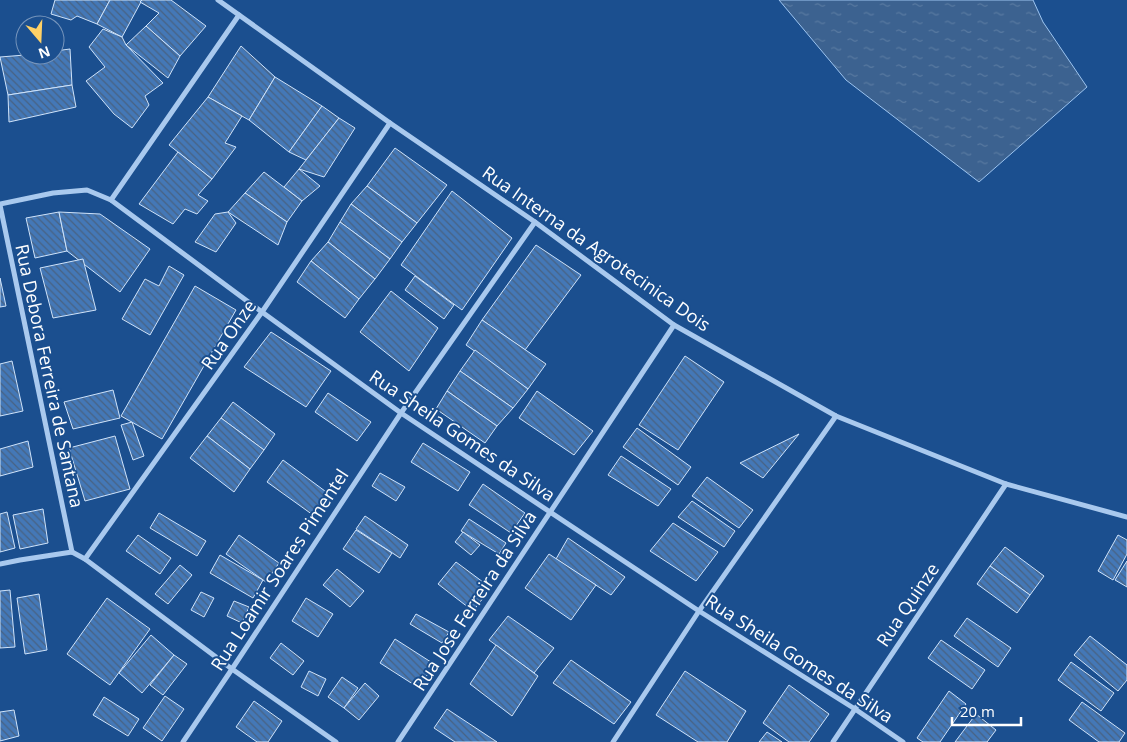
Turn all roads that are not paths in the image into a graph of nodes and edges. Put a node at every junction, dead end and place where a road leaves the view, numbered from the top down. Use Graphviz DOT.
graph roads {
  1 [pos="218,0"];
  2 [pos="239,15"];
  3 [pos="390,122"];
  4 [pos="111,200"];
  5 [pos="0,204"];
  6 [pos="535,222"];
  7 [pos="262,312"];
  8 [pos="674,325"];
  9 [pos="400,414"];
  10 [pos="836,416"];
  11 [pos="1006,484"];
  12 [pos="550,512"];
  13 [pos="1127,517"];
  14 [pos="72,552"];
  15 [pos="85,559"];
  16 [pos="0,564"];
  17 [pos="699,611"];
  18 [pos="232,669"];
  19 [pos="855,709"];
  20 [pos="183,742"];
  21 [pos="336,742"];
  22 [pos="398,742"];
  23 [pos="613,742"];
  24 [pos="832,742"];
  25 [pos="903,742"];
  1 -- 2 [label="street, Rua Interna da Agrotecinica Dois"];
  2 -- 3 [label="street, Rua Interna da Agrotecinica Dois"];
  2 -- 4 [label="street"];
  3 -- 6 [label="street, Rua Interna da Agrotecinica Dois"];
  3 -- 7 [label="street, Rua Onze"];
  4 -- 5 [label="street, Rua Sheila Gomes da Silva"];
  4 -- 7 [label="street, Rua Sheila Gomes da Silva"];
  5 -- 14 [label="street, Rua Debora Ferreira de Santana"];
  6 -- 8 [label="street, Rua Interna da Agrotecinica Dois"];
  6 -- 9 [label="street, Rua Loamir Soares Pimentel"];
  7 -- 9 [label="street, Rua Sheila Gomes da Silva"];
  7 -- 15 [label="street, Rua Onze"];
  8 -- 10 [label="street, Rua Interna da Agrotecinica Dois"];
  8 -- 12 [label="street, Rua Jose Ferreira da Silva"];
  9 -- 12 [label="street, Rua Sheila Gomes da Silva"];
  9 -- 18 [label="street, Rua Loamir Soares Pimentel"];
  10 -- 11 [label="street, Rua Interna da Agrotecinica Dois"];
  10 -- 17 [label="street"];
  11 -- 13 [label="street, Rua Interna da Agrotecinica Dois"];
  11 -- 19 [label="street, Rua Quinze"];
  12 -- 17 [label="street, Rua Sheila Gomes da Silva"];
  12 -- 22 [label="street, Rua Jose Ferreira da Silva"];
  14 -- 15 [label="street"];
  14 -- 16 [label="street"];
  15 -- 18 [label="street"];
  17 -- 19 [label="street, Rua Sheila Gomes da Silva"];
  17 -- 23 [label="street"];
  18 -- 20 [label="street, Rua Loamir Soares Pimentel"];
  18 -- 21 [label="street"];
  19 -- 24 [label="street, Rua Quinze"];
  19 -- 25 [label="street, Rua Sheila Gomes da Silva"];
}
